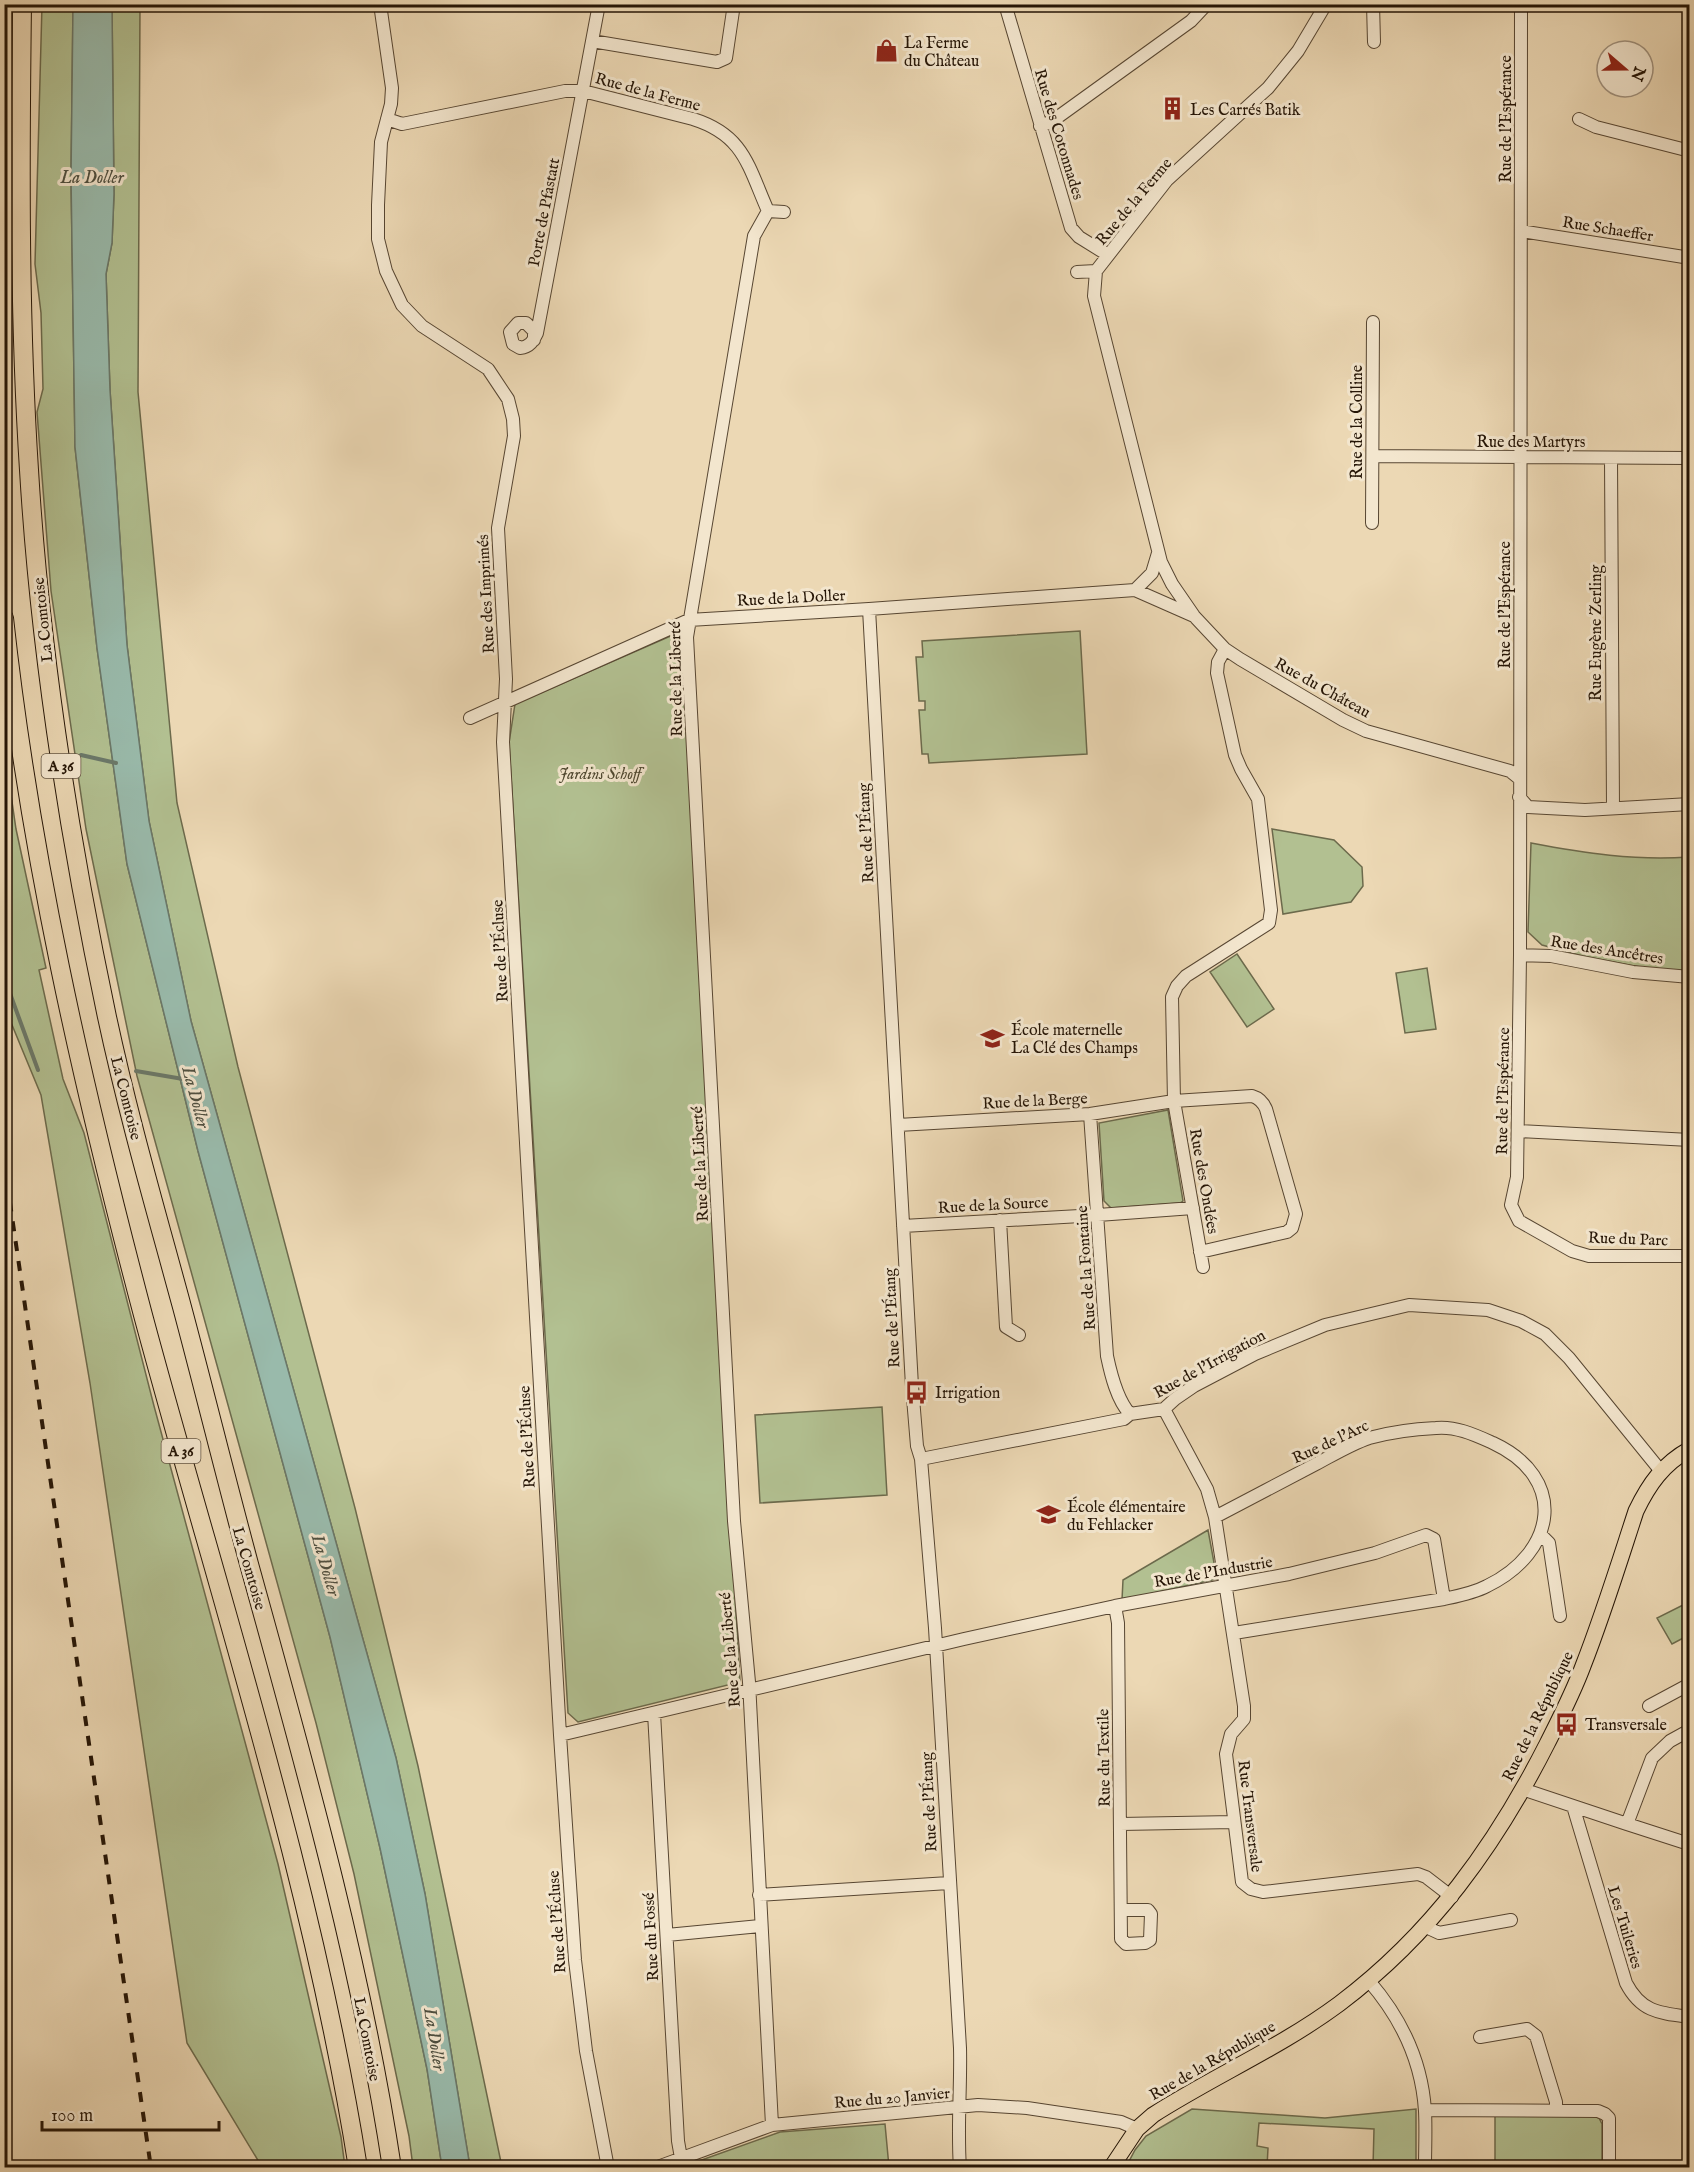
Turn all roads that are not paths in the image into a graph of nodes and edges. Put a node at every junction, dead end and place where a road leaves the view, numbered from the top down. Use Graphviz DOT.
graph roads {
  1 [pos="22,4"];
  2 [pos="380,4"];
  3 [pos="600,4"];
  4 [pos="734,4"];
  5 [pos="1005,4"];
  6 [pos="1207,4"];
  7 [pos="1326,4"];
  8 [pos="1373,4"];
  9 [pos="1521,4"];
  10 [pos="592,41"];
  11 [pos="1374,42"];
  12 [pos="583,91"];
  13 [pos="1579,118"];
  14 [pos="387,119"];
  15 [pos="1040,126"];
  16 [pos="1689,151"];
  17 [pos="768,211"];
  18 [pos="784,212"];
  19 [pos="1521,231"];
  20 [pos="1108,255"];
  21 [pos="1689,258"];
  22 [pos="1096,271"];
  23 [pos="1077,272"];
  24 [pos="1373,322"];
  25 [pos="534,339"];
  26 [pos="1373,456"];
  27 [pos="1521,458"];
  28 [pos="1611,458"];
  29 [pos="1689,458"];
  30 [pos="1372,523"];
  31 [pos="1159,552"];
  32 [pos="1135,590"];
  33 [pos="869,609"];
  34 [pos="1194,616"];
  35 [pos="4,618"];
  36 [pos="689,620"];
  37 [pos="1225,649"];
  38 [pos="504,701"];
  39 [pos="470,717"];
  40 [pos="1520,779"];
  41 [pos="1519,797"];
  42 [pos="1689,804"];
  43 [pos="1613,808"];
  44 [pos="1521,955"];
  45 [pos="1689,977"];
  46 [pos="1174,1101"];
  47 [pos="1090,1114"];
  48 [pos="898,1125"];
  49 [pos="1518,1131"];
  50 [pos="1689,1140"];
  51 [pos="1511,1204"];
  52 [pos="1193,1208"];
  53 [pos="1098,1215"];
  54 [pos="1000,1220"];
  55 [pos="903,1226"];
  56 [pos="1200,1251"];
  57 [pos="1689,1256"];
  58 [pos="1203,1267"];
  59 [pos="1019,1335"];
  60 [pos="1164,1409"];
  61 [pos="1130,1414"];
  62 [pos="1689,1449"];
  63 [pos="921,1459"];
  64 [pos="1660,1470"];
  65 [pos="1215,1517"];
  66 [pos="1541,1535"];
  67 [pos="1226,1586"];
  68 [pos="1444,1599"];
  69 [pos="1114,1606"];
  70 [pos="1560,1616"];
  71 [pos="1234,1633"];
  72 [pos="936,1646"];
  73 [pos="1689,1684"];
  74 [pos="749,1690"];
  75 [pos="1649,1706"];
  76 [pos="654,1713"];
  77 [pos="1689,1730"];
  78 [pos="560,1736"];
  79 [pos="1522,1790"];
  80 [pos="1573,1806"];
  81 [pos="1234,1822"];
  82 [pos="1120,1824"];
  83 [pos="1627,1824"];
  84 [pos="1689,1845"];
  85 [pos="949,1883"];
  86 [pos="759,1895"];
  87 [pos="1452,1897"];
  88 [pos="1121,1910"];
  89 [pos="1511,1920"];
  90 [pos="760,1926"];
  91 [pos="1426,1927"];
  92 [pos="667,1935"];
  93 [pos="1368,1981"];
  94 [pos="1689,2017"];
  95 [pos="1480,2037"];
  96 [pos="958,2107"];
  97 [pos="1425,2110"];
  98 [pos="1556,2110"];
  99 [pos="772,2124"];
  100 [pos="1137,2129"];
  101 [pos="681,2158"];
  102 [pos="358,2168"];
  103 [pos="392,2168"];
  104 [pos="609,2168"];
  105 [pos="654,2168"];
  106 [pos="960,2168"];
  107 [pos="1111,2168"];
  108 [pos="1425,2168"];
  109 [pos="1610,2168"];
  1 -- 103 [label="highway, La Comtoise / A 36"];
  2 -- 14 [label="street, Rue des Imprimés"];
  3 -- 10 [label="street, Porte de Pfastatt"];
  4 -- 10 [label="street"];
  5 -- 15 [label="street, Rue des Cotonnades"];
  6 -- 15 [label="street"];
  7 -- 20 [label="street, Rue de la Ferme"];
  8 -- 11 [label="street"];
  9 -- 19 [label="street, Rue de l'Espérance"];
  10 -- 12 [label="street, Porte de Pfastatt"];
  12 -- 14 [label="street, Rue de la Ferme"];
  12 -- 17 [label="street, Rue de la Ferme"];
  12 -- 25 [label="street, Porte de Pfastatt"];
  13 -- 16 [label="street"];
  14 -- 38 [label="street, Rue des Imprimés"];
  15 -- 20 [label="street, Rue des Cotonnades"];
  17 -- 18 [label="street"];
  17 -- 36 [label="street, Rue de la Liberté"];
  19 -- 21 [label="street, Rue Schaeffer"];
  19 -- 27 [label="street, Rue de l'Espérance"];
  20 -- 22 [label="street, Rue de la Ferme"];
  22 -- 23 [label="street, Rue de la Ferme"];
  22 -- 31 [label="street, Rue du Château"];
  24 -- 26 [label="street, Rue de la Colline"];
  26 -- 27 [label="street, Rue des Martyrs"];
  26 -- 30 [label="street, Rue de la Colline"];
  27 -- 28 [label="street, Rue des Martyrs"];
  27 -- 40 [label="street, Rue de l'Espérance"];
  28 -- 29 [label="street, Rue des Martyrs"];
  28 -- 43 [label="street, Rue Eugène Zerling"];
  31 -- 32 [label="street"];
  31 -- 34 [label="street, Rue du Château"];
  32 -- 33 [label="street, Rue de la Doller"];
  32 -- 34 [label="street, Rue du Château"];
  33 -- 36 [label="street, Rue de la Doller"];
  33 -- 48 [label="street, Rue de l'Étang"];
  34 -- 37 [label="street, Rue du Château"];
  35 -- 102 [label="highway, La Comtoise / A 36"];
  36 -- 38 [label="street, Rue de la Doller"];
  36 -- 74 [label="street, Rue de la Liberté"];
  37 -- 40 [label="street, Rue du Château"];
  37 -- 46 [label="street, Rue des Ondées"];
  38 -- 39 [label="street, Rue de la Doller"];
  38 -- 78 [label="street, Rue de l'Écluse"];
  40 -- 41 [label="street, Rue de l'Espérance"];
  41 -- 43 [label="street"];
  41 -- 44 [label="street, Rue de l'Espérance"];
  42 -- 43 [label="street"];
  44 -- 45 [label="street, Rue des Ancêtres"];
  44 -- 49 [label="street, Rue de l'Espérance"];
  46 -- 47 [label="street, Rue de la Berge"];
  46 -- 52 [label="street, Rue des Ondées"];
  46 -- 56 [label="street, Rue de la Berge"];
  47 -- 48 [label="street, Rue de la Berge"];
  47 -- 53 [label="street, Rue de la Fontaine"];
  48 -- 55 [label="street, Rue de l'Étang"];
  49 -- 50 [label="street"];
  49 -- 51 [label="street, Rue de l'Espérance"];
  51 -- 57 [label="street, Rue du Parc"];
  52 -- 53 [label="street, Rue de la Source"];
  52 -- 56 [label="street, Rue des Ondées"];
  53 -- 54 [label="street, Rue de la Source"];
  53 -- 61 [label="street, Rue de la Fontaine"];
  54 -- 55 [label="street, Rue de la Source"];
  54 -- 59 [label="street"];
  55 -- 63 [label="street, Rue de l'Étang"];
  56 -- 58 [label="street, Rue des Ondées"];
  60 -- 61 [label="street, Rue de l'Irrigation"];
  60 -- 64 [label="street, Rue de l'Irrigation"];
  60 -- 65 [label="street, Rue Transversale"];
  61 -- 63 [label="street, Rue de l'Irrigation"];
  62 -- 64 [label="main road, Rue de la République"];
  63 -- 72 [label="street, Rue de l'Étang"];
  64 -- 79 [label="main road, Rue de la République"];
  65 -- 66 [label="street, Rue de l'Arc"];
  65 -- 67 [label="street, Rue Transversale"];
  66 -- 68 [label="street, Rue de l'Arc"];
  66 -- 70 [label="street, Rue de l'Arc"];
  67 -- 68 [label="street, Rue de l'Industrie"];
  67 -- 69 [label="street, Rue de l'Industrie"];
  67 -- 71 [label="street, Rue Transversale"];
  68 -- 71 [label="street, Rue de l'Arc"];
  69 -- 72 [label="street, Rue de l'Industrie"];
  69 -- 82 [label="street, Rue du Textile"];
  71 -- 81 [label="street, Rue Transversale"];
  72 -- 74 [label="street, Rue de l'Industrie"];
  72 -- 85 [label="street, Rue de l'Étang"];
  73 -- 75 [label="street"];
  74 -- 76 [label="street, Rue de l'Industrie"];
  74 -- 86 [label="street, Rue de la Liberté"];
  76 -- 78 [label="street, Rue de l'Industrie"];
  76 -- 92 [label="street, Rue du Fossé"];
  77 -- 83 [label="street"];
  78 -- 104 [label="street, Rue de l'Écluse"];
  79 -- 80 [label="street"];
  79 -- 87 [label="main road, Rue de la République"];
  80 -- 83 [label="street"];
  80 -- 94 [label="street, Les Tuileries"];
  81 -- 82 [label="street"];
  81 -- 87 [label="street, Rue Transversale"];
  82 -- 88 [label="street, Rue du Textile"];
  83 -- 84 [label="street"];
  85 -- 86 [label="street"];
  85 -- 96 [label="street, Rue de l'Étang"];
  86 -- 90 [label="street, Rue de la Liberté"];
  87 -- 91 [label="main road, Rue de la République"];
  89 -- 91 [label="street"];
  90 -- 92 [label="street"];
  90 -- 99 [label="street, Rue de la Liberté"];
  91 -- 93 [label="main road, Rue de la République"];
  92 -- 101 [label="street, Rue du Fossé"];
  93 -- 97 [label="street"];
  93 -- 100 [label="main road, Rue de la République"];
  95 -- 98 [label="street"];
  96 -- 99 [label="street, Rue du 20 Janvier"];
  96 -- 100 [label="street, Rue du 20 Janvier"];
  96 -- 106 [label="street, Rue de l'Étang"];
  97 -- 98 [label="street"];
  97 -- 108 [label="street"];
  98 -- 109 [label="street"];
  99 -- 101 [label="street, Rue du 20 Janvier"];
  100 -- 107 [label="main road, Rue de la République"];
  101 -- 105 [label="street, Rue du 20 Janvier"];
}
